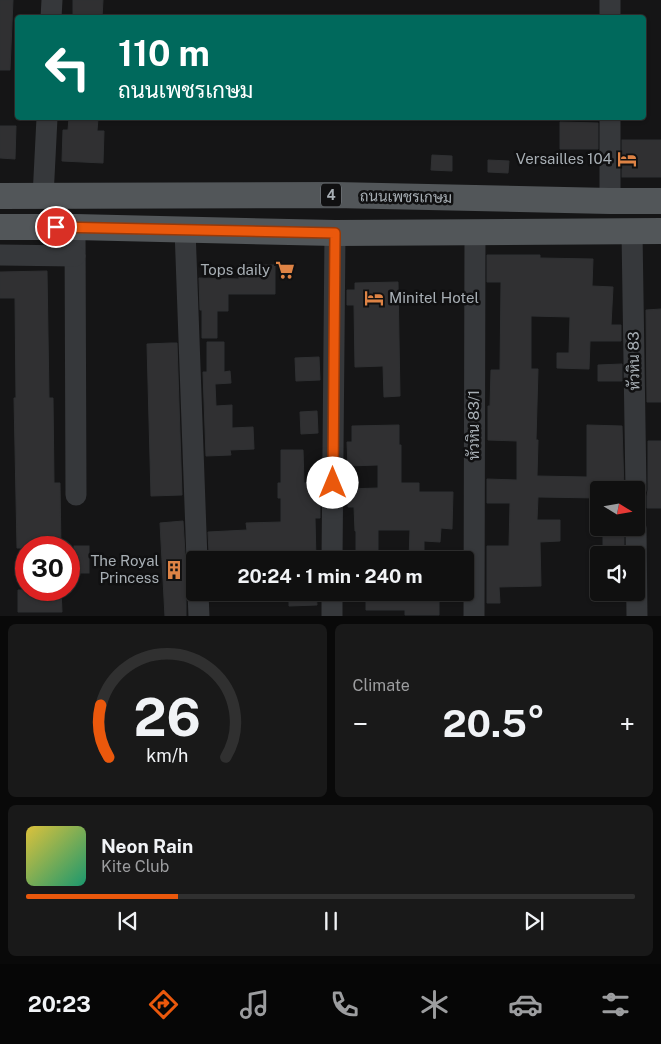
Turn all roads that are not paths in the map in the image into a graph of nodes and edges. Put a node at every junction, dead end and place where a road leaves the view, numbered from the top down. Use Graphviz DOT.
graph roads {
  1 [pos="52,0"];
  2 [pos="610,0"];
  3 [pos="51,15"];
  4 [pos="610,15"];
  5 [pos="46,120"];
  6 [pos="610,120"];
  7 [pos="335,195"];
  8 [pos="0,196"];
  9 [pos="373,196"];
  10 [pos="43,197"];
  11 [pos="610,201"];
  12 [pos="661,201"];
  13 [pos="0,226"];
  14 [pos="75,227"];
  15 [pos="185,229"];
  16 [pos="372,232"];
  17 [pos="474,232"];
  18 [pos="632,232"];
  19 [pos="661,232"];
  20 [pos="335,233"];
  21 [pos="0,256"];
  22 [pos="75,256"];
  23 [pos="636,481"];
  24 [pos="76,495"];
  25 [pos="636,536"];
  26 [pos="197,551"];
  27 [pos="332,551"];
  28 [pos="198,601"];
  29 [pos="332,601"];
  30 [pos="199,616"];
  31 [pos="332,616"];
  32 [pos="474,616"];
  33 [pos="637,616"];
  1 -- 3 [label="street"];
  2 -- 4 [label="street"];
  5 -- 10 [label="street"];
  6 -- 11 [label="street"];
  7 -- 9 [label="main road, ถนนเพชรเกษม / 4"];
  7 -- 10 [label="main road, ถนนเพชรเกษม / 4"];
  7 -- 20 [label="main road"];
  8 -- 10 [label="main road, ถนนเพชรเกษม / 4"];
  9 -- 11 [label="main road, ถนนเพชรเกษม / 4"];
  9 -- 16 [label="main road"];
  11 -- 12 [label="main road, ถนนเพชรเกษม / 4"];
  13 -- 14 [label="main road"];
  14 -- 15 [label="main road"];
  14 -- 22 [label="street"];
  15 -- 20 [label="main road"];
  15 -- 26 [label="street"];
  16 -- 17 [label="main road"];
  16 -- 20 [label="main road"];
  17 -- 18 [label="main road"];
  17 -- 32 [label="street, หัวหิน 83/1"];
  18 -- 19 [label="main road"];
  18 -- 23 [label="street, หัวหิน 83"];
  20 -- 27 [label="street"];
  21 -- 22 [label="street"];
  22 -- 24 [label="street"];
  25 -- 33 [label="street"];
  28 -- 30 [label="street"];
  29 -- 31 [label="street"];
}
